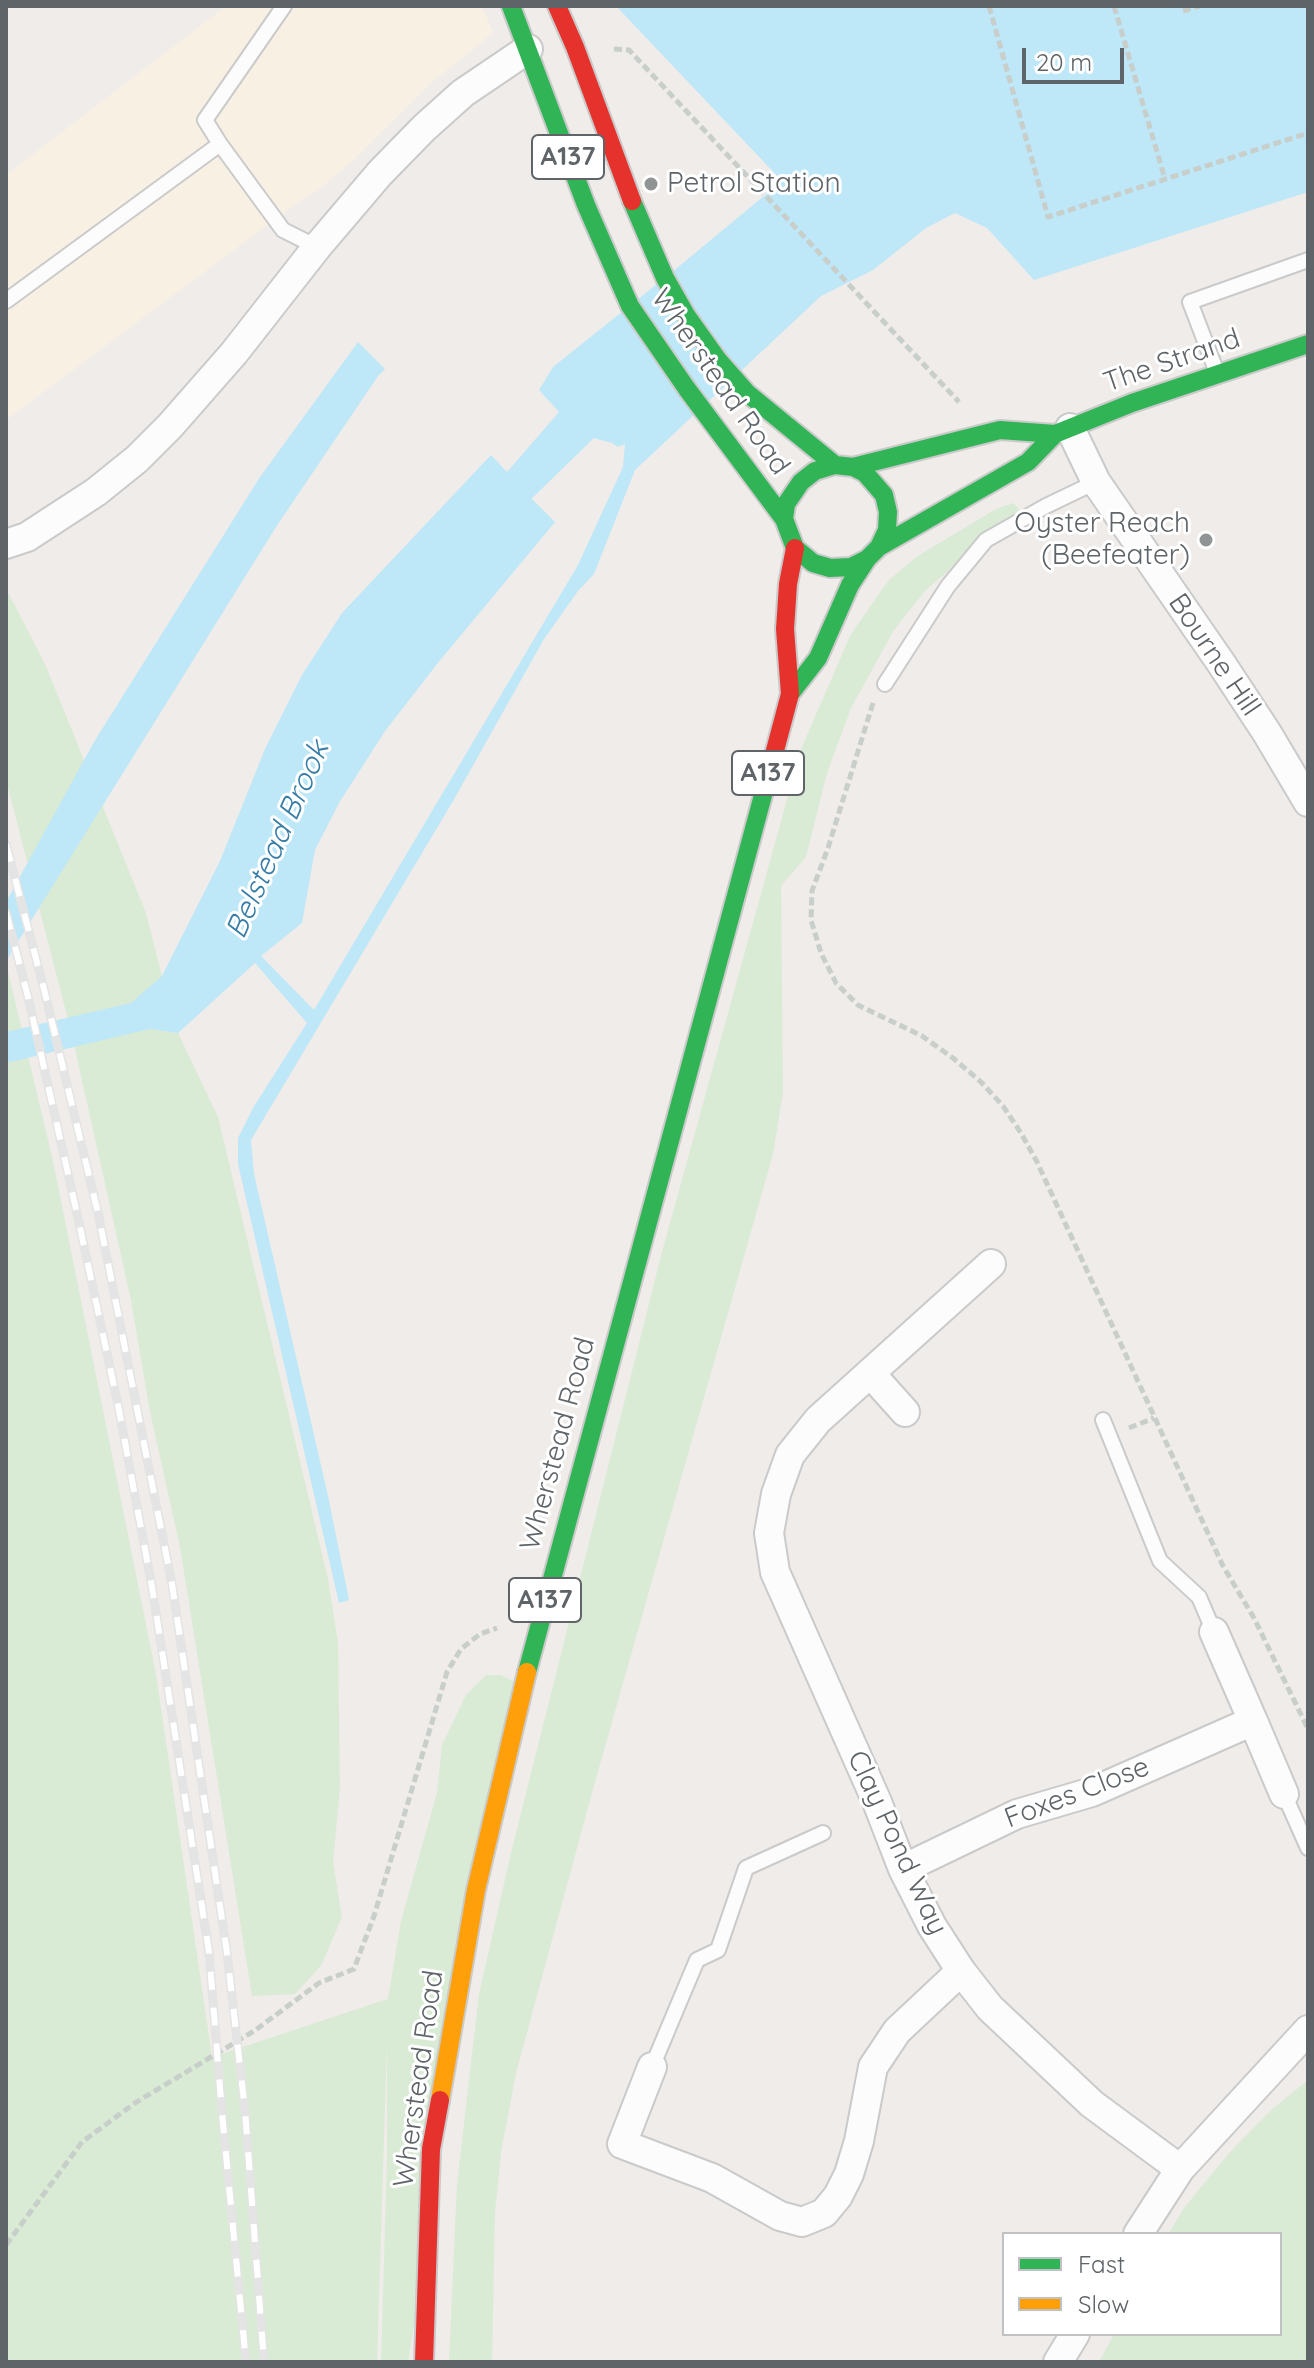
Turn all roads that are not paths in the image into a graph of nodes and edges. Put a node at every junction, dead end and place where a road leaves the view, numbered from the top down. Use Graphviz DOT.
graph roads {
  1 [pos="284,6"];
  2 [pos="511,6"];
  3 [pos="557,6"];
  4 [pos="528,49"];
  5 [pos="220,144"];
  6 [pos="317,247"];
  7 [pos="1308,260"];
  8 [pos="6,301"];
  9 [pos="1308,344"];
  10 [pos="1218,374"];
  11 [pos="1062,431"];
  12 [pos="844,466"];
  13 [pos="1096,482"];
  14 [pos="784,519"];
  15 [pos="6,544"];
  16 [pos="795,548"];
  17 [pos="873,553"];
  18 [pos="885,684"];
  19 [pos="790,694"];
  20 [pos="1308,802"];
  21 [pos="991,1264"];
  22 [pos="870,1373"];
  23 [pos="905,1412"];
  24 [pos="1103,1420"];
  25 [pos="1214,1632"];
  26 [pos="1253,1721"];
  27 [pos="1284,1794"];
  28 [pos="823,1833"];
  29 [pos="1308,1848"];
  30 [pos="903,1869"];
  31 [pos="961,1971"];
  32 [pos="1308,2030"];
  33 [pos="652,2067"];
  34 [pos="1180,2169"];
  35 [pos="1139,2232"];
  36 [pos="1074,2336"];
  37 [pos="424,2362"];
  38 [pos="1058,2362"];
  1 -- 5 [label="lane"];
  2 -- 4 [label="main road, Wherstead Road / A137"];
  3 -- 12 [label="main road, Wherstead Road / A137"];
  4 -- 6 [label="street"];
  4 -- 14 [label="main road, Wherstead Road / A137"];
  5 -- 6 [label="lane"];
  5 -- 8 [label="lane"];
  6 -- 15 [label="street"];
  7 -- 10 [label="lane"];
  9 -- 10 [label="main road, The Strand"];
  10 -- 11 [label="main road, The Strand"];
  11 -- 12 [label="main road, The Strand"];
  11 -- 13 [label="street, Bourne Hill"];
  11 -- 17 [label="main road, The Strand"];
  12 -- 14 [label="main road, Wherstead Road"];
  12 -- 17 [label="main road, Wherstead Road / A137"];
  13 -- 18 [label="lane"];
  13 -- 20 [label="street, Bourne Hill"];
  14 -- 16 [label="main road, Wherstead Road / A137"];
  16 -- 17 [label="main road"];
  16 -- 19 [label="main road, A137"];
  17 -- 19 [label="main road, A137"];
  19 -- 37 [label="main road, Wherstead Road / A137"];
  21 -- 22 [label="street, Clay Pond Way"];
  22 -- 23 [label="street"];
  22 -- 30 [label="street, Clay Pond Way"];
  24 -- 25 [label="lane"];
  25 -- 26 [label="street"];
  26 -- 27 [label="street"];
  26 -- 30 [label="street, Foxes Close"];
  27 -- 29 [label="lane"];
  28 -- 33 [label="lane"];
  30 -- 31 [label="street, Clay Pond Way"];
  31 -- 33 [label="street"];
  31 -- 34 [label="street, Clay Pond Way"];
  32 -- 34 [label="street"];
  34 -- 35 [label="street"];
  36 -- 38 [label="street"];
}
